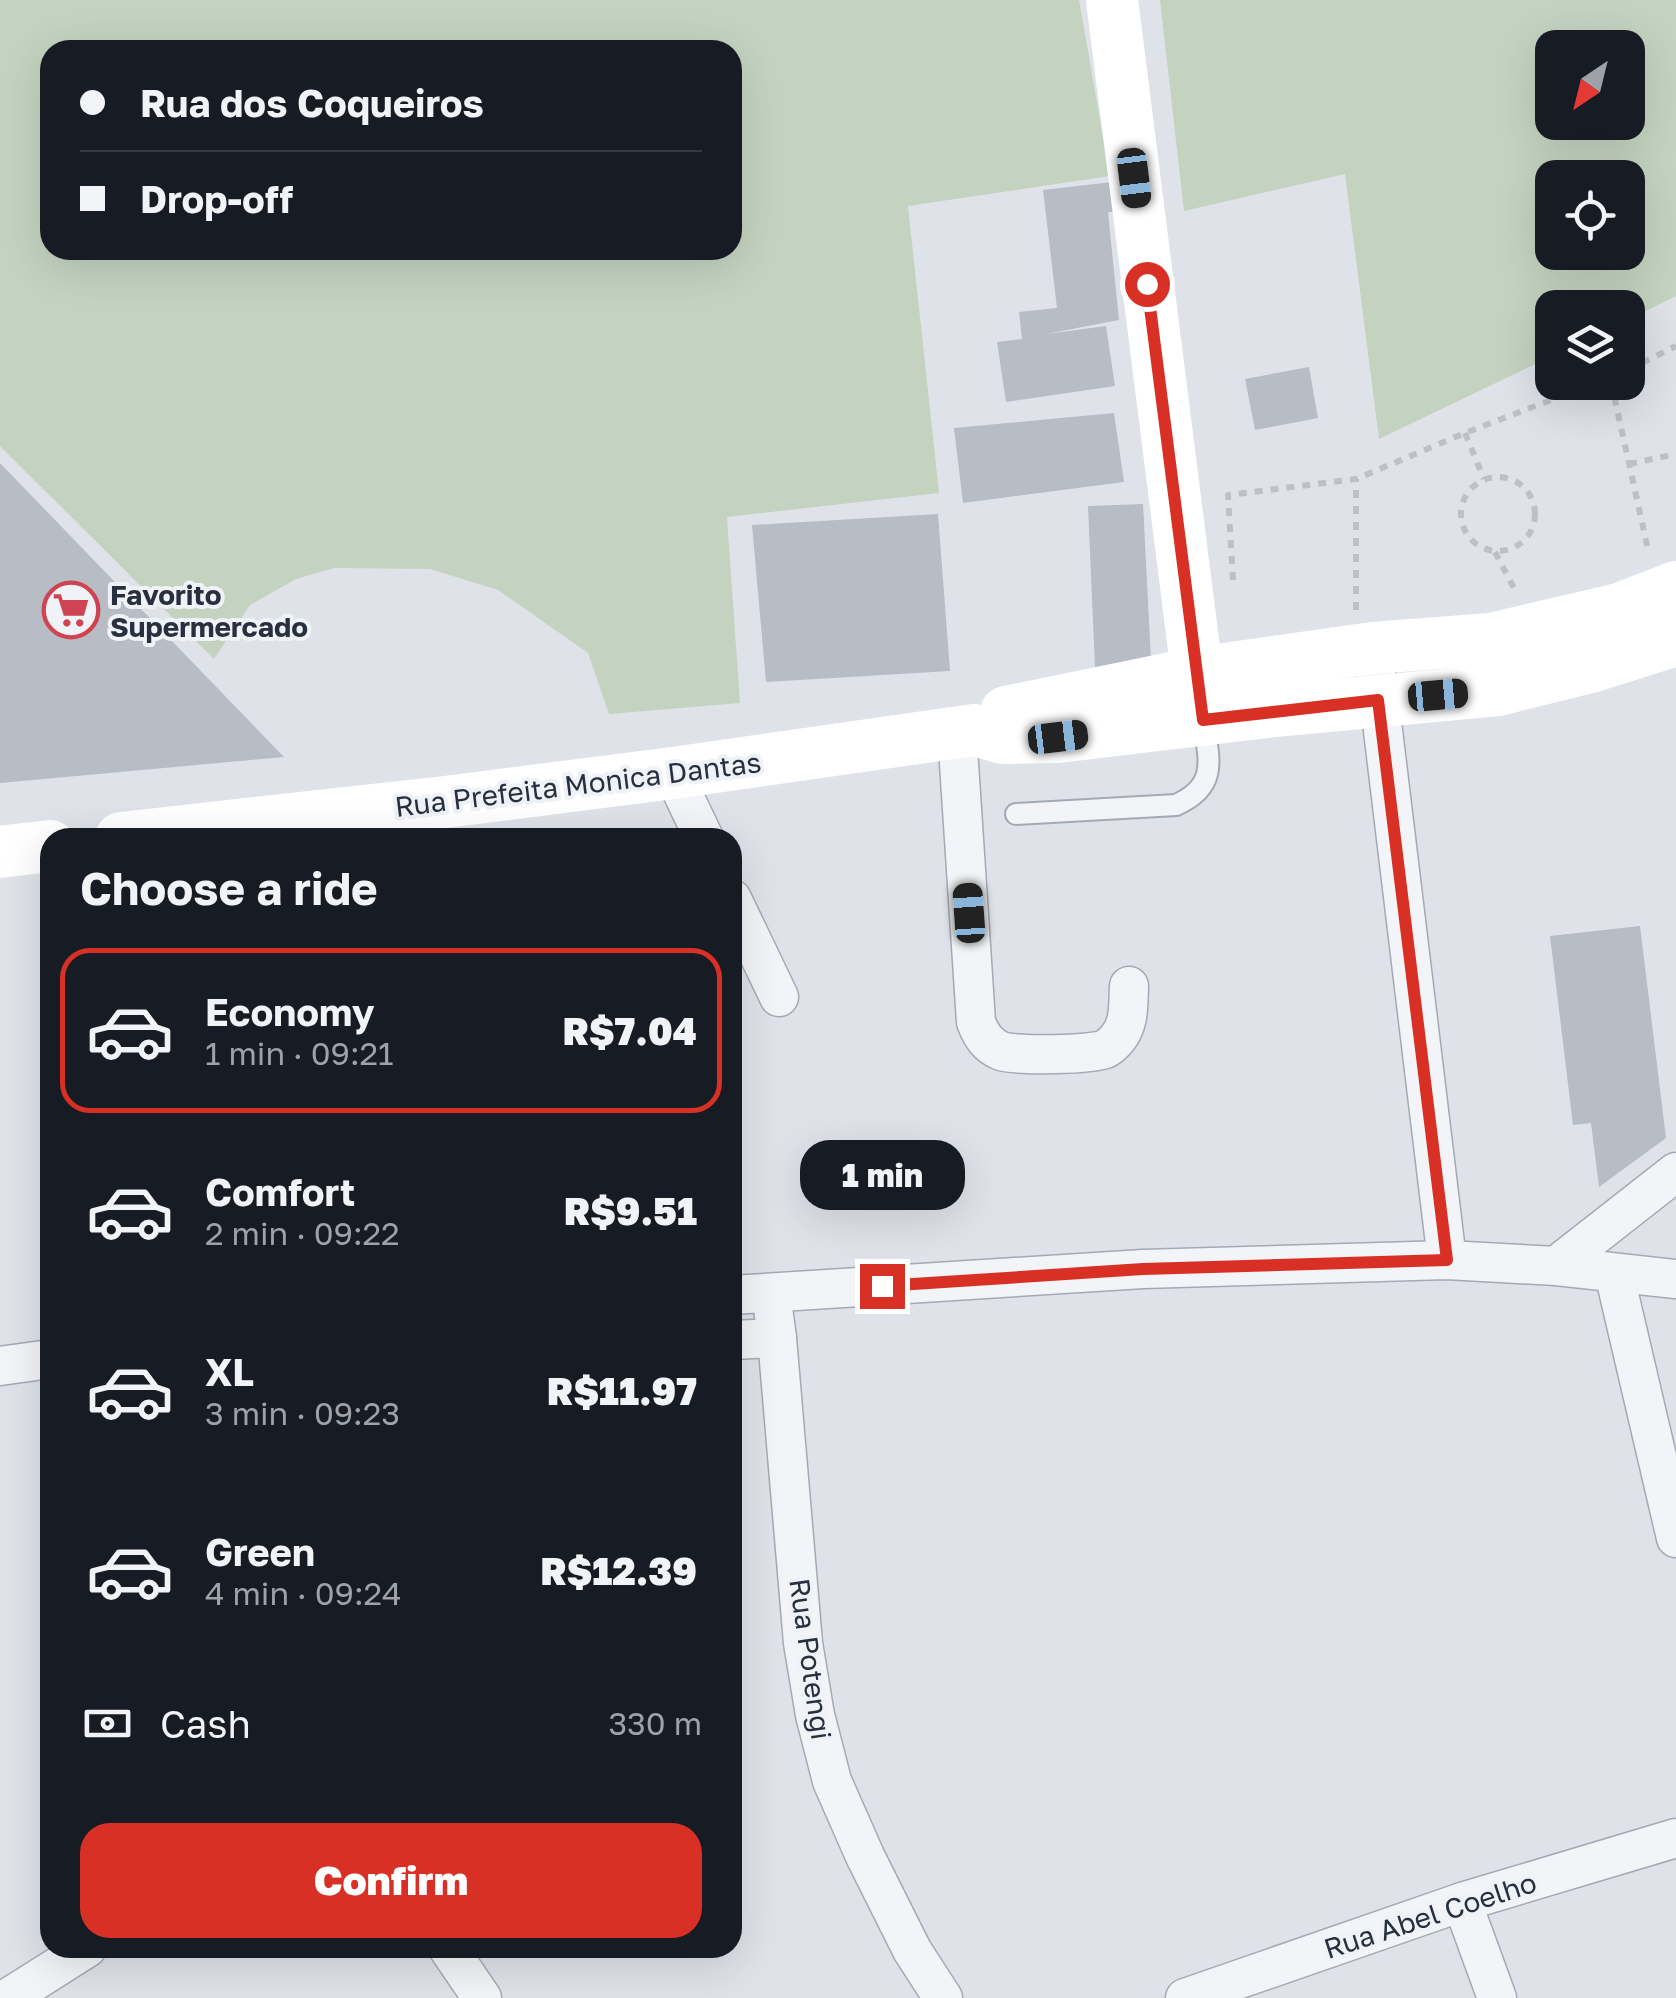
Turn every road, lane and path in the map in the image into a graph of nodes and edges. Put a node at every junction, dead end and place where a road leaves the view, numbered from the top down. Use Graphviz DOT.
graph roads {
  1 [pos="1112,0"];
  2 [pos="1676,346"];
  3 [pos="1645,362"];
  4 [pos="1552,400"];
  5 [pos="1615,400"];
  6 [pos="1465,434"];
  7 [pos="1676,454"];
  8 [pos="1629,464"];
  9 [pos="1356,479"];
  10 [pos="1484,479"];
  11 [pos="1494,552"];
  12 [pos="1663,571"];
  13 [pos="1233,583"];
  14 [pos="1518,595"];
  15 [pos="1364,637"];
  16 [pos="1676,640"];
  17 [pos="1200,696"];
  18 [pos="1378,700"];
  19 [pos="966,732"];
  20 [pos="673,774"];
  21 [pos="1016,814"];
  22 [pos="218,828"];
  23 [pos="699,828"];
  24 [pos="40,847"];
  25 [pos="0,852"];
  26 [pos="742,919"];
  27 [pos="1129,986"];
  28 [pos="779,997"];
  29 [pos="1676,1172"];
  30 [pos="1447,1260"];
  31 [pos="1556,1266"];
  32 [pos="1614,1273"];
  33 [pos="1676,1279"];
  34 [pos="771,1293"];
  35 [pos="742,1294"];
  36 [pos="777,1338"];
  37 [pos="742,1340"];
  38 [pos="40,1360"];
  39 [pos="0,1366"];
  40 [pos="1676,1538"];
  41 [pos="1676,1838"];
  42 [pos="1462,1902"];
  43 [pos="71,1958"];
  44 [pos="455,1958"];
  45 [pos="8,1998"];
  46 [pos="482,1998"];
  47 [pos="943,1998"];
  48 [pos="1185,1998"];
  49 [pos="1497,1998"];
  1 -- 17 [label="main road"];
  2 -- 3 [label="path"];
  4 -- 6 [label="path"];
  5 -- 8 [label="path"];
  6 -- 9 [label="path"];
  6 -- 10 [label="path"];
  7 -- 8 [label="path"];
  8 -- 12 [label="path"];
  9 -- 13 [label="path"];
  9 -- 15 [label="path"];
  10 -- 11 [label="path"];
  10 -- 11 [label="path"];
  11 -- 14 [label="path"];
  12 -- 15 [label="main road, Rua Prefeita Monica Dantas"];
  15 -- 17 [label="main road, Rua Prefeita Monica Dantas"];
  15 -- 18 [label="street"];
  16 -- 18 [label="main road, Rua Prefeita Monica Dantas"];
  17 -- 18 [label="main road, Rua Prefeita Monica Dantas"];
  17 -- 19 [label="main road, Rua Prefeita Monica Dantas"];
  17 -- 21 [label="lane"];
  18 -- 30 [label="street"];
  19 -- 20 [label="main road, Rua Prefeita Monica Dantas"];
  19 -- 27 [label="street"];
  20 -- 22 [label="main road, Rua Prefeita Monica Dantas"];
  20 -- 23 [label="street"];
  24 -- 25 [label="main road"];
  26 -- 28 [label="street"];
  29 -- 31 [label="street"];
  30 -- 31 [label="street"];
  30 -- 34 [label="street"];
  31 -- 32 [label="street"];
  32 -- 33 [label="street"];
  32 -- 40 [label="street"];
  34 -- 35 [label="street"];
  34 -- 36 [label="street, Rua Potengi"];
  36 -- 37 [label="street"];
  36 -- 47 [label="street, Rua Potengi"];
  38 -- 39 [label="street"];
  41 -- 42 [label="street, Rua Abel Coelho"];
  42 -- 48 [label="street, Rua Abel Coelho"];
  42 -- 49 [label="street"];
  43 -- 45 [label="street"];
  44 -- 46 [label="street"];
}
